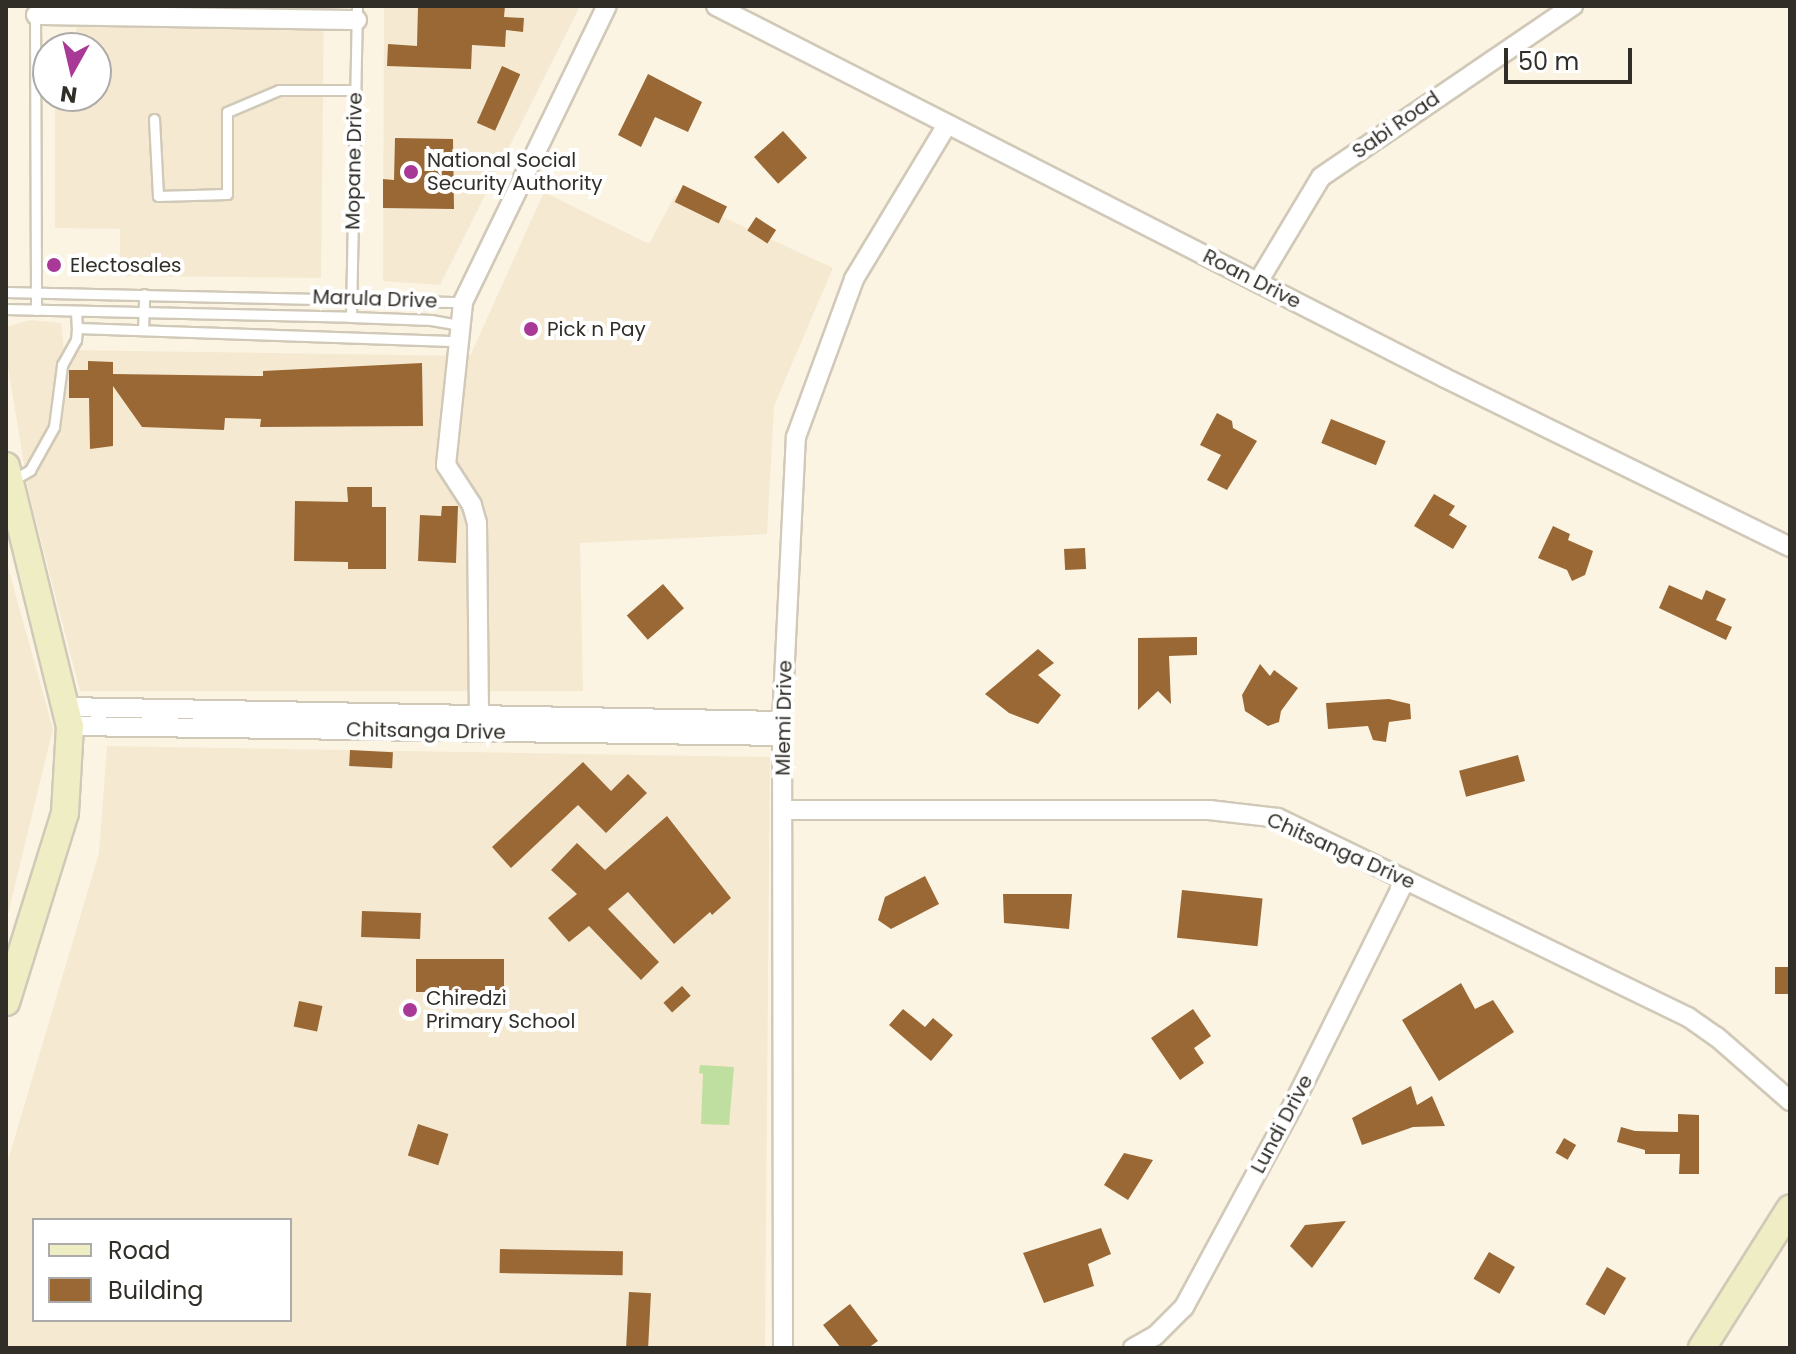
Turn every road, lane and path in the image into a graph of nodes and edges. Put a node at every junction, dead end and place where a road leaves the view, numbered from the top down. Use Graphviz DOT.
graph roads {
  1 [pos="607,6"];
  2 [pos="716,6"];
  3 [pos="1573,6"];
  4 [pos="36,10"];
  5 [pos="357,13"];
  6 [pos="355,90"];
  7 [pos="154,119"];
  8 [pos="947,125"];
  9 [pos="1258,282"];
  10 [pos="6,292"];
  11 [pos="36,292"];
  12 [pos="144,294"];
  13 [pos="351,298"];
  14 [pos="463,302"];
  15 [pos="6,309"];
  16 [pos="36,310"];
  17 [pos="76,311"];
  18 [pos="143,312"];
  19 [pos="351,317"];
  20 [pos="77,328"];
  21 [pos="143,330"];
  22 [pos="459,333"];
  23 [pos="8,485"];
  24 [pos="1790,547"];
  25 [pos="479,715"];
  26 [pos="68,716"];
  27 [pos="782,728"];
  28 [pos="784,810"];
  29 [pos="1405,880"];
  30 [pos="10,972"];
  31 [pos="6,1002"];
  32 [pos="1790,1101"];
  33 [pos="1790,1209"];
  34 [pos="783,1348"];
  35 [pos="1133,1348"];
  36 [pos="1702,1348"];
  1 -- 14 [label="street, Marula Drive"];
  2 -- 8 [label="street, Roan Drive"];
  3 -- 9 [label="street, Sabi Road"];
  4 -- 5 [label="street"];
  4 -- 11 [label="lane"];
  5 -- 6 [label="lane, Mopane Drive"];
  6 -- 7 [label="lane"];
  6 -- 13 [label="lane, Mopane Drive"];
  8 -- 9 [label="street, Roan Drive"];
  8 -- 27 [label="street, Mlemi Drive"];
  9 -- 24 [label="street, Roan Drive"];
  10 -- 11 [label="lane, Marula Drive"];
  11 -- 12 [label="lane, Marula Drive"];
  11 -- 16 [label="lane"];
  12 -- 13 [label="lane, Marula Drive"];
  12 -- 18 [label="lane"];
  13 -- 14 [label="lane, Marula Drive"];
  13 -- 19 [label="lane, Mopane Drive"];
  14 -- 22 [label="street"];
  15 -- 16 [label="lane, Marula Drive"];
  16 -- 17 [label="lane, Marula Drive"];
  17 -- 18 [label="lane, Marula Drive"];
  17 -- 20 [label="lane"];
  18 -- 19 [label="lane, Marula Drive"];
  18 -- 21 [label="lane"];
  19 -- 22 [label="lane, Marula Drive"];
  20 -- 21 [label="lane"];
  20 -- 23 [label="lane"];
  21 -- 22 [label="lane"];
  22 -- 25 [label="street"];
  23 -- 26 [label="street"];
  25 -- 26 [label="street"];
  25 -- 27 [label="street"];
  26 -- 27 [label="street, Chitsanga Drive"];
  26 -- 30 [label="street"];
  27 -- 28 [label="street, Mlemi Drive"];
  28 -- 29 [label="street, Chitsanga Drive"];
  28 -- 34 [label="street, Mlemi Drive"];
  29 -- 32 [label="street, Chitsanga Drive"];
  29 -- 35 [label="street, Lundi Drive"];
  30 -- 31 [label="street"];
  33 -- 36 [label="street"];
}
